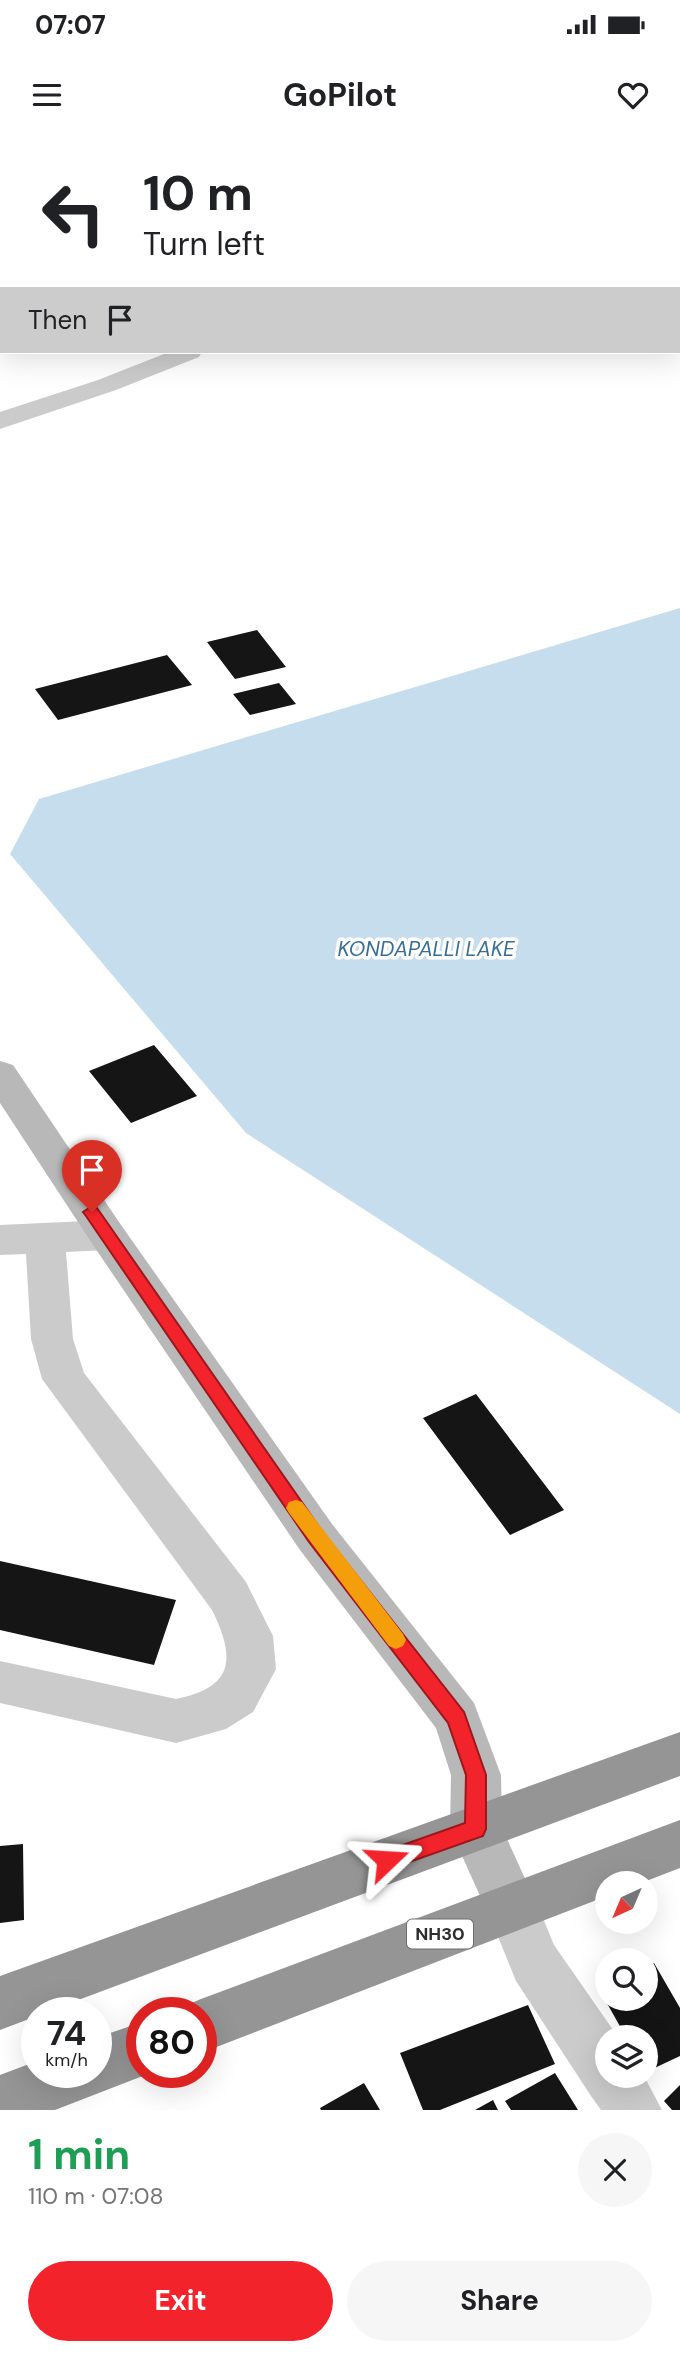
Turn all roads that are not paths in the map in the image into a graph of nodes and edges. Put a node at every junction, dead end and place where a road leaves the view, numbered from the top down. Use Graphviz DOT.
graph roads {
  1 [pos="185,354"];
  2 [pos="0,421"];
  3 [pos="0,1074"];
  4 [pos="107,1235"];
  5 [pos="45,1238"];
  6 [pos="0,1240"];
  7 [pos="0,1682"];
  8 [pos="680,1754"];
  9 [pos="475,1829"];
  10 [pos="680,1844"];
  11 [pos="512,1907"];
  12 [pos="0,2003"];
  13 [pos="217,2020"];
  14 [pos="595,2052"];
  15 [pos="41,2088"];
  16 [pos="619,2088"];
  17 [pos="0,2104"];
  18 [pos="634,2110"];
  1 -- 2 [label="street"];
  3 -- 4 [label="street"];
  4 -- 5 [label="street"];
  4 -- 9 [label="street"];
  5 -- 6 [label="street"];
  5 -- 7 [label="street"];
  8 -- 9 [label="highway"];
  9 -- 11 [label="street"];
  9 -- 12 [label="highway"];
  10 -- 11 [label="highway, NH30"];
  11 -- 13 [label="highway, NH30"];
  11 -- 14 [label="street"];
  15 -- 17 [label="highway"];
  16 -- 18 [label="street"];
}
